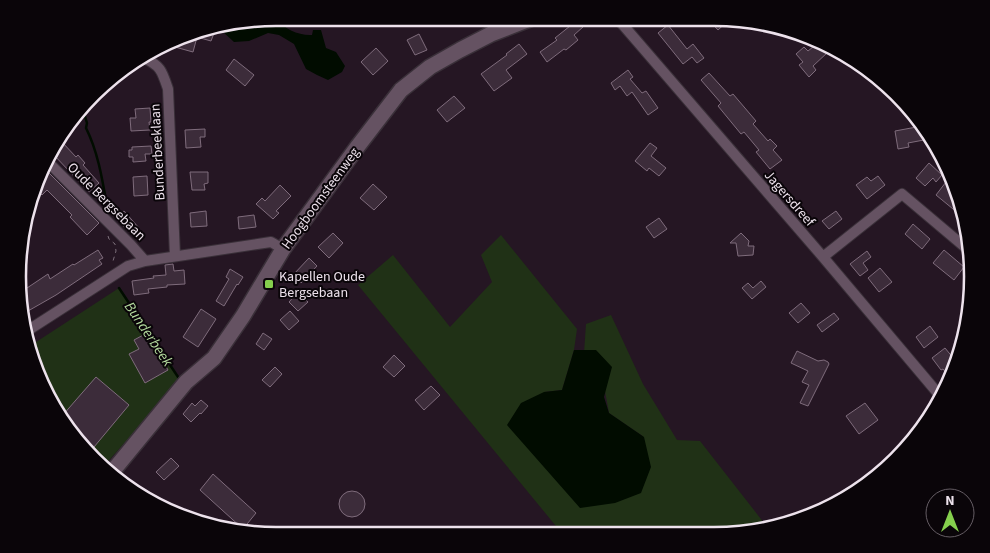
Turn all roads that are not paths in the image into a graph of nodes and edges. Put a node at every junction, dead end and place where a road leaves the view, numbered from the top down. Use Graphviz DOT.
graph roads {
  1 [pos="512,26"];
  2 [pos="624,26"];
  3 [pos="150,61"];
  4 [pos="52,166"];
  5 [pos="962,245"];
  6 [pos="283,249"];
  7 [pos="175,256"];
  8 [pos="823,257"];
  9 [pos="145,261"];
  10 [pos="32,329"];
  11 [pos="936,392"];
  12 [pos="115,468"];
  1 -- 6 [label="street, Hoogboomsteenweg"];
  2 -- 8 [label="street, Jagersdreef"];
  3 -- 7 [label="street, Bunderbeeklaan"];
  4 -- 9 [label="street, Oude Bergsebaan"];
  5 -- 8 [label="street"];
  6 -- 7 [label="street"];
  6 -- 12 [label="street, Hoogboomsteenweg"];
  7 -- 9 [label="street"];
  8 -- 11 [label="street, Jagersdreef"];
  9 -- 10 [label="street"];
}
